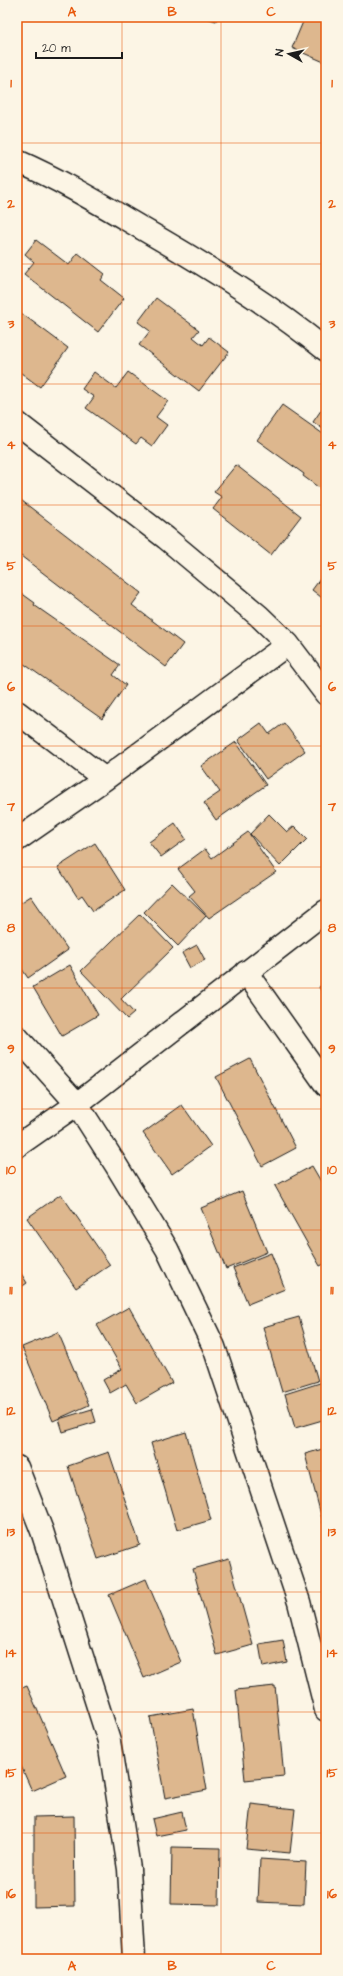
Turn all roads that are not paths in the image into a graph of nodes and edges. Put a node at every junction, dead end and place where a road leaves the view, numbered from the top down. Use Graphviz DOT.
graph roads {
  1 [pos="17,161"];
  2 [pos="326,350"];
  3 [pos="17,423"];
  4 [pos="288,644"];
  5 [pos="326,694"];
  6 [pos="17,712"];
  7 [pos="105,779"];
  8 [pos="17,840"];
  9 [pos="326,911"];
  10 [pos="246,972"];
  11 [pos="17,1037"];
  12 [pos="326,1085"];
  13 [pos="77,1104"];
  14 [pos="17,1146"];
  15 [pos="17,1467"];
  16 [pos="326,1710"];
  17 [pos="134,1959"];
  1 -- 2 [label="street"];
  3 -- 4 [label="street"];
  4 -- 5 [label="street"];
  4 -- 7 [label="street"];
  6 -- 7 [label="street"];
  7 -- 8 [label="street"];
  9 -- 10 [label="street"];
  10 -- 12 [label="street"];
  10 -- 13 [label="street"];
  11 -- 13 [label="street"];
  13 -- 14 [label="street"];
  13 -- 16 [label="street"];
  15 -- 17 [label="street"];
}
